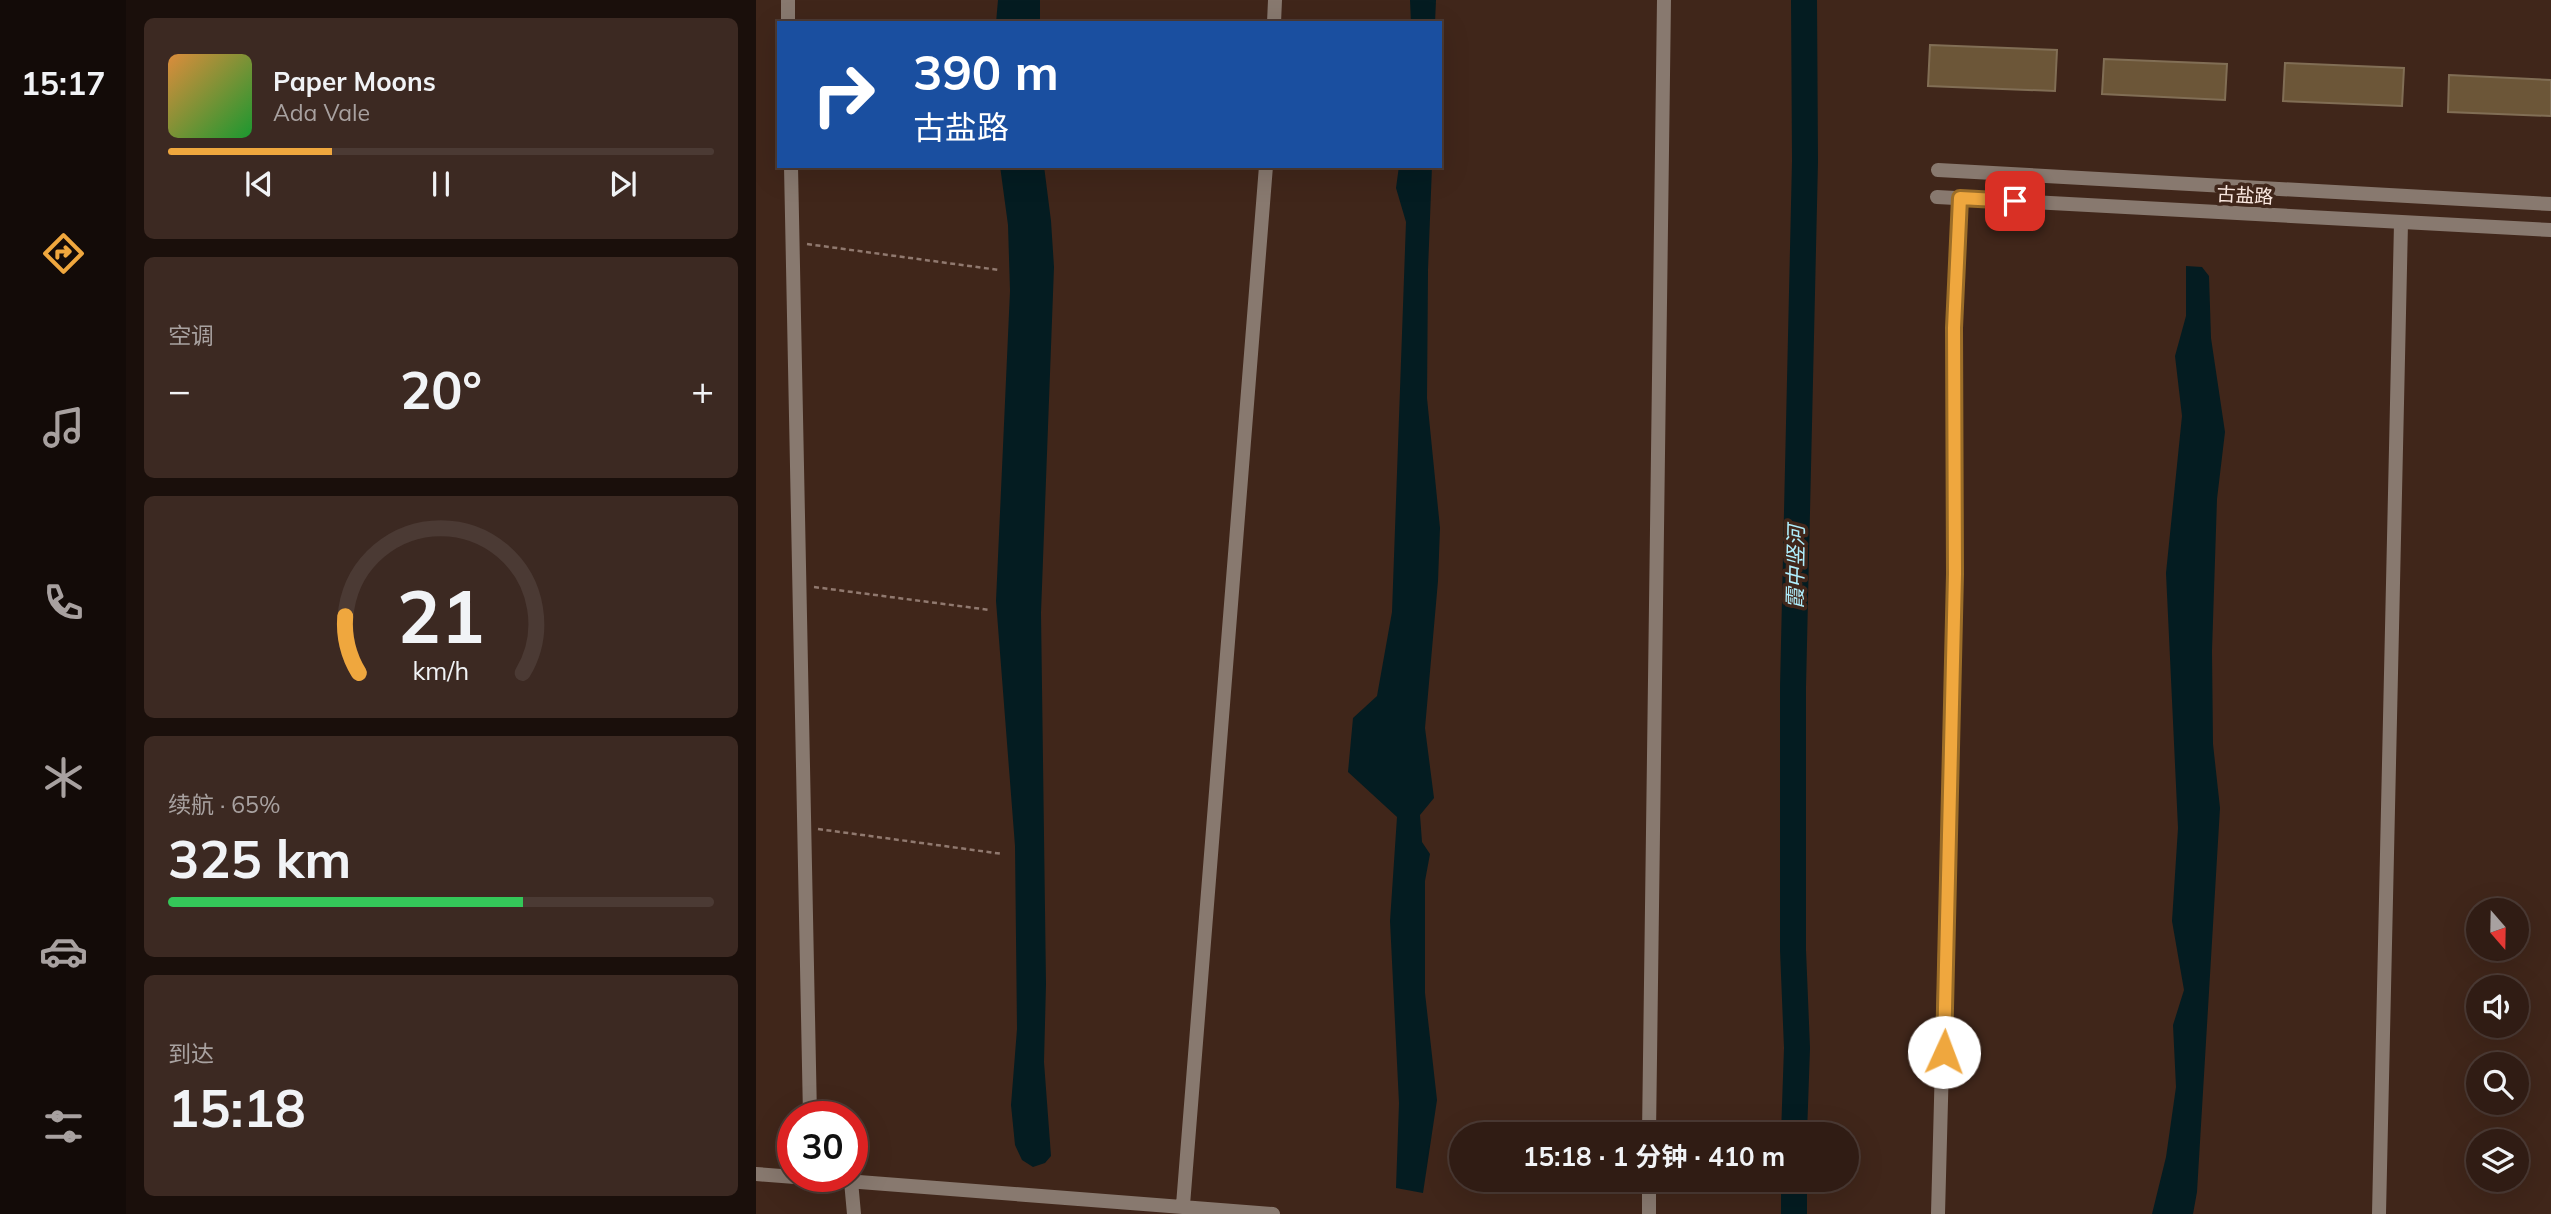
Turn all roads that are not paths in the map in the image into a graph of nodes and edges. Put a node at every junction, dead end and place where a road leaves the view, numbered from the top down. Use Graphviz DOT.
graph roads {
  1 [pos="788,0"];
  2 [pos="1275,0"];
  3 [pos="1664,0"];
  4 [pos="789,21"];
  5 [pos="1274,21"];
  6 [pos="791,168"];
  7 [pos="1266,168"];
  8 [pos="1938,170"];
  9 [pos="1937,197"];
  10 [pos="1960,198"];
  11 [pos="2551,204"];
  12 [pos="2401,223"];
  13 [pos="2551,230"];
  14 [pos="810,1101"];
  15 [pos="1650,1122"];
  16 [pos="756,1174"];
  17 [pos="777,1175"];
  18 [pos="868,1182"];
  19 [pos="852,1192"];
  20 [pos="1649,1192"];
  21 [pos="1183,1205"];
  22 [pos="853,1214"];
  23 [pos="1273,1214"];
  24 [pos="1648,1214"];
  25 [pos="1938,1214"];
  26 [pos="2378,1214"];
  1 -- 4 [label="street"];
  2 -- 5 [label="street"];
  3 -- 15 [label="street"];
  6 -- 14 [label="street"];
  7 -- 21 [label="street"];
  8 -- 11 [label="street, 古盐路"];
  9 -- 10 [label="street, 古盐路"];
  10 -- 12 [label="street, 古盐路"];
  10 -- 25 [label="street"];
  12 -- 13 [label="street, 古盐路"];
  12 -- 26 [label="street"];
  16 -- 17 [label="street"];
  18 -- 21 [label="street"];
  19 -- 22 [label="street"];
  20 -- 24 [label="street"];
  21 -- 23 [label="street"];
}
